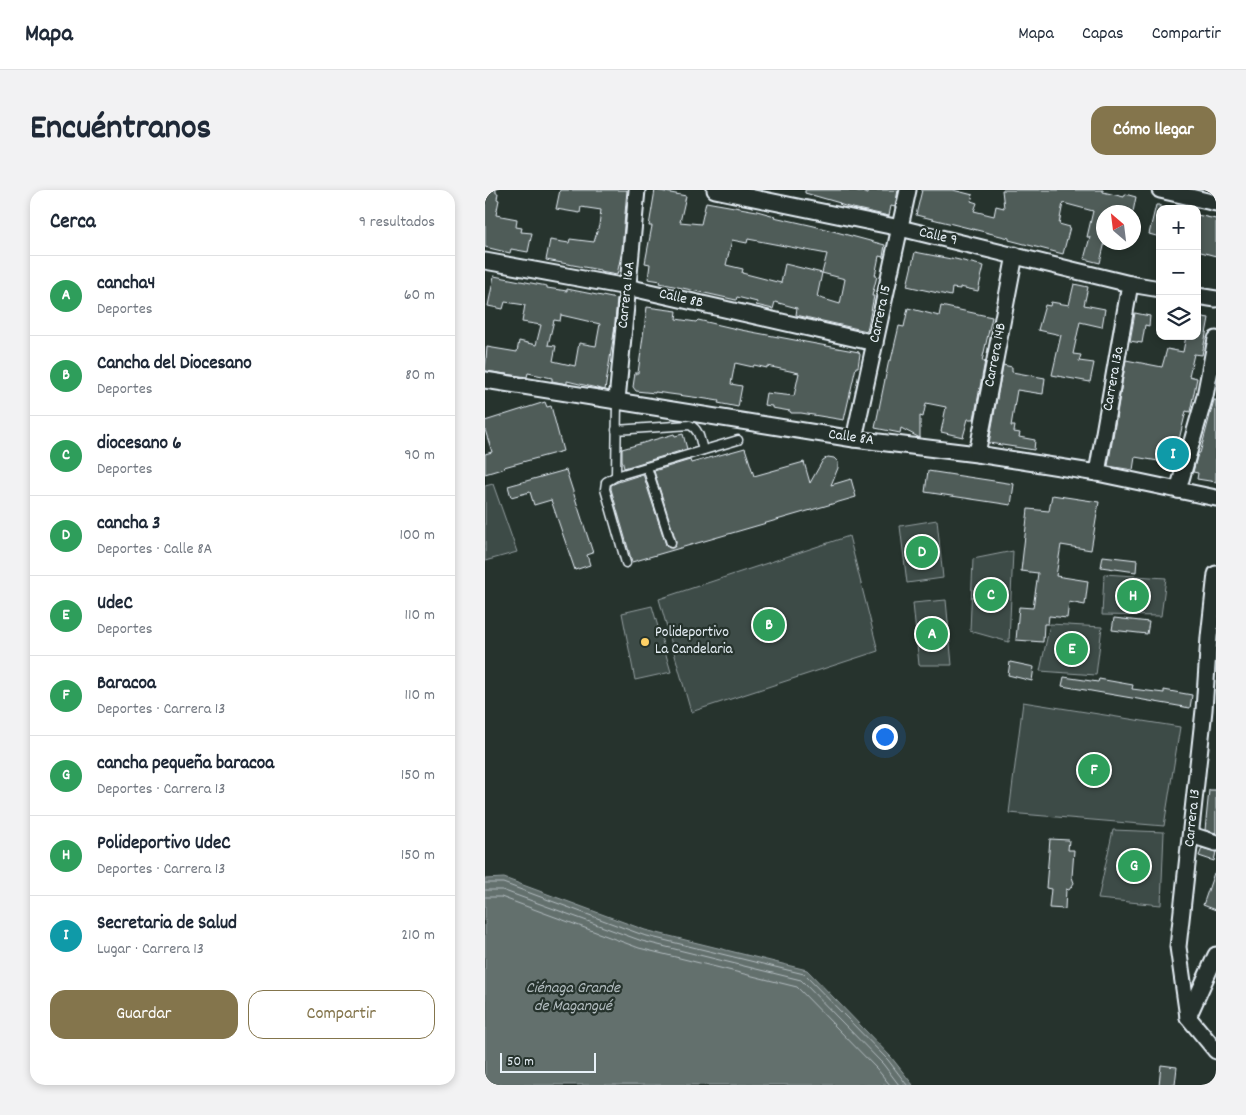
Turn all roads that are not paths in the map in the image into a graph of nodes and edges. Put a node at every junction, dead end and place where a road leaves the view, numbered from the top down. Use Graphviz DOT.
graph roads {
  1 [pos="637,190"];
  2 [pos="715,190"];
  3 [pos="908,190"];
  4 [pos="1160,190"];
  5 [pos="1216,203"];
  6 [pos="900,228"];
  7 [pos="1015,255"];
  8 [pos="485,261"];
  9 [pos="1130,284"];
  10 [pos="627,287"];
  11 [pos="1156,288"];
  12 [pos="1201,297"];
  13 [pos="1216,299"];
  14 [pos="1216,339"];
  15 [pos="875,343"];
  16 [pos="485,380"];
  17 [pos="1211,398"];
  18 [pos="617,400"];
  19 [pos="616,430"];
  20 [pos="854,439"];
  21 [pos="738,440"];
  22 [pos="703,450"];
  23 [pos="977,454"];
  24 [pos="647,466"];
  25 [pos="1097,473"];
  26 [pos="616,476"];
  27 [pos="1178,490"];
  28 [pos="1216,498"];
  29 [pos="671,543"];
  30 [pos="626,563"];
  31 [pos="1216,574"];
  32 [pos="1212,637"];
  33 [pos="1210,711"];
  34 [pos="1191,835"];
  35 [pos="1216,843"];
  36 [pos="1216,955"];
  37 [pos="1188,1017"];
  38 [pos="1216,1051"];
  1 -- 10 [label="street, Carrera 16A"];
  2 -- 6 [label="street, Calle 9"];
  3 -- 6 [label="street, Carrera 15"];
  4 -- 5 [label="street"];
  6 -- 7 [label="street, Calle 9"];
  6 -- 15 [label="street, Carrera 15"];
  7 -- 9 [label="street, Calle 9"];
  7 -- 23 [label="street, Carrera 14B"];
  8 -- 10 [label="street, Calle 8B"];
  9 -- 11 [label="street, Calle 9"];
  9 -- 25 [label="street, Carrera 13a"];
  10 -- 15 [label="street, Calle 8B"];
  10 -- 18 [label="street, Carrera 16A"];
  12 -- 13 [label="street"];
  14 -- 17 [label="street"];
  15 -- 20 [label="street, Carrera 15"];
  16 -- 18 [label="street, Calle 8A"];
  17 -- 27 [label="street"];
  18 -- 19 [label="lane"];
  18 -- 20 [label="street, Calle 8A"];
  19 -- 22 [label="lane"];
  19 -- 26 [label="lane"];
  20 -- 23 [label="street, Calle 8A"];
  21 -- 22 [label="lane"];
  22 -- 24 [label="lane"];
  23 -- 25 [label="street, Calle 8A"];
  24 -- 26 [label="lane"];
  24 -- 29 [label="lane"];
  25 -- 27 [label="street, Calle 8A"];
  26 -- 30 [label="lane"];
  27 -- 28 [label="street, Calle 8A"];
  31 -- 32 [label="street, Carrera 13"];
  32 -- 33 [label="street, Carrera 13"];
  33 -- 34 [label="street, Carrera 13"];
  34 -- 35 [label="street"];
  34 -- 37 [label="street, Carrera 13"];
  36 -- 37 [label="street"];
  37 -- 38 [label="street"];
}
